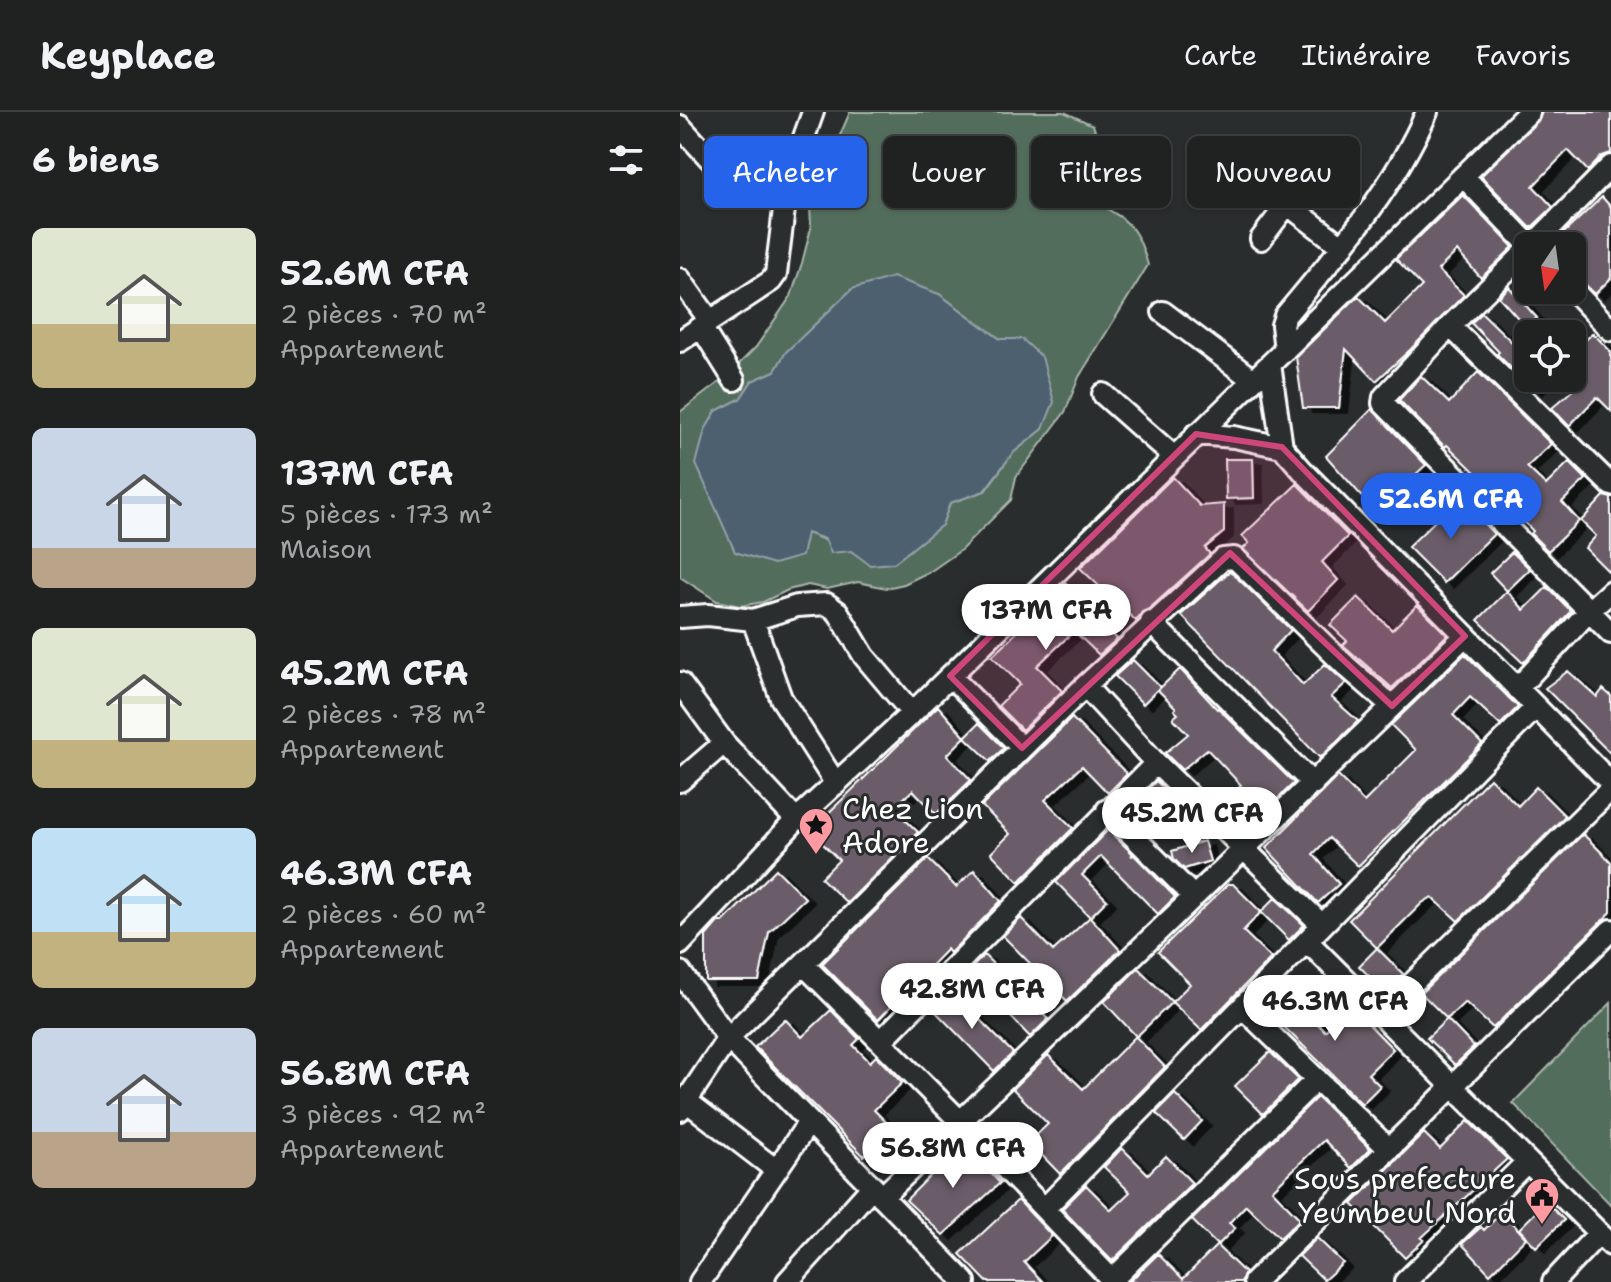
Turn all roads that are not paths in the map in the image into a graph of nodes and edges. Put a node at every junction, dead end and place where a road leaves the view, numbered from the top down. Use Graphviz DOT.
graph roads {
  1 [pos="813,112"];
  2 [pos="1427,112"];
  3 [pos="1529,112"];
  4 [pos="680,126"];
  5 [pos="804,136"];
  6 [pos="704,152"];
  7 [pos="1463,176"];
  8 [pos="1607,179"];
  9 [pos="784,208"];
  10 [pos="1284,208"];
  11 [pos="1290,208"];
  12 [pos="1516,232"];
  13 [pos="1547,232"];
  14 [pos="1261,239"];
  15 [pos="1343,247"];
  16 [pos="1514,263"];
  17 [pos="680,279"];
  18 [pos="1586,302"];
  19 [pos="1163,312"];
  20 [pos="705,324"];
  21 [pos="1609,324"];
  22 [pos="1450,326"];
  23 [pos="680,341"];
  24 [pos="1285,350"];
  25 [pos="1270,364"];
  26 [pos="734,380"];
  27 [pos="1253,380"];
  28 [pos="1103,394"];
  29 [pos="1196,434"];
  30 [pos="1282,447"];
  31 [pos="1173,456"];
  32 [pos="1611,485"];
  33 [pos="1609,595"];
  34 [pos="1589,611"];
  35 [pos="680,617"];
  36 [pos="753,620"];
  37 [pos="1151,622"];
  38 [pos="1611,633"];
  39 [pos="1465,636"];
  40 [pos="950,676"];
  41 [pos="680,683"];
  42 [pos="1085,686"];
  43 [pos="1517,689"];
  44 [pos="1392,706"];
  45 [pos="1536,707"];
  46 [pos="912,713"];
  47 [pos="724,743"];
  48 [pos="1022,748"];
  49 [pos="1156,763"];
  50 [pos="680,781"];
  51 [pos="836,784"];
  52 [pos="1313,784"];
  53 [pos="1611,786"];
  54 [pos="1107,810"];
  55 [pos="796,820"];
  56 [pos="1245,847"];
  57 [pos="1194,897"];
  58 [pos="1322,925"];
  59 [pos="1611,930"];
  60 [pos="1307,941"];
  61 [pos="680,944"];
  62 [pos="803,964"];
  63 [pos="680,972"];
  64 [pos="1242,1007"];
  65 [pos="1380,1015"];
  66 [pos="728,1038"];
  67 [pos="881,1041"];
  68 [pos="1317,1079"];
  69 [pos="1451,1086"];
  70 [pos="682,1105"];
  71 [pos="809,1122"];
  72 [pos="961,1122"];
  73 [pos="1388,1148"];
  74 [pos="1527,1162"];
  75 [pos="776,1170"];
  76 [pos="877,1192"];
  77 [pos="1045,1208"];
  78 [pos="1605,1239"];
  79 [pos="1113,1281"];
  80 [pos="700,1282"];
  81 [pos="787,1282"];
  82 [pos="964,1282"];
  83 [pos="1254,1282"];
  84 [pos="1405,1282"];
  85 [pos="1554,1282"];
  1 -- 5 [label="street"];
  2 -- 15 [label="street"];
  3 -- 7 [label="street"];
  4 -- 6 [label="street"];
  7 -- 12 [label="street"];
  7 -- 24 [label="street"];
  8 -- 13 [label="street"];
  9 -- 20 [label="street"];
  10 -- 14 [label="street"];
  11 -- 15 [label="street"];
  15 -- 24 [label="street"];
  16 -- 22 [label="street"];
  17 -- 20 [label="street"];
  18 -- 21 [label="street"];
  19 -- 27 [label="street"];
  20 -- 23 [label="street"];
  20 -- 26 [label="street"];
  22 -- 32 [label="street"];
  22 -- 34 [label="street"];
  24 -- 25 [label="street"];
  25 -- 27 [label="street"];
  25 -- 30 [label="street"];
  27 -- 29 [label="street"];
  28 -- 31 [label="street"];
  29 -- 30 [label="street"];
  29 -- 31 [label="street"];
  30 -- 39 [label="street"];
  31 -- 40 [label="street"];
  33 -- 34 [label="street"];
  34 -- 38 [label="street"];
  34 -- 43 [label="street"];
  35 -- 36 [label="street"];
  36 -- 46 [label="street"];
  36 -- 51 [label="street"];
  37 -- 42 [label="street"];
  37 -- 44 [label="street"];
  37 -- 52 [label="street"];
  39 -- 43 [label="street"];
  39 -- 44 [label="street"];
  40 -- 46 [label="street"];
  40 -- 48 [label="street"];
  41 -- 47 [label="street"];
  42 -- 48 [label="street"];
  42 -- 49 [label="street"];
  43 -- 45 [label="street"];
  44 -- 52 [label="street"];
  45 -- 53 [label="street"];
  45 -- 58 [label="street"];
  46 -- 51 [label="street"];
  47 -- 50 [label="street"];
  47 -- 55 [label="street"];
  48 -- 62 [label="street"];
  49 -- 54 [label="street"];
  49 -- 56 [label="street"];
  51 -- 55 [label="street"];
  52 -- 56 [label="street"];
  53 -- 65 [label="street"];
  54 -- 57 [label="street"];
  54 -- 67 [label="street"];
  55 -- 61 [label="street"];
  56 -- 57 [label="street"];
  56 -- 58 [label="street"];
  57 -- 72 [label="street"];
  58 -- 60 [label="street"];
  59 -- 69 [label="street"];
  60 -- 64 [label="street"];
  60 -- 65 [label="street"];
  62 -- 66 [label="street"];
  62 -- 67 [label="street"];
  63 -- 66 [label="street"];
  64 -- 68 [label="street"];
  64 -- 77 [label="street"];
  65 -- 69 [label="street"];
  66 -- 70 [label="street"];
  66 -- 71 [label="street"];
  67 -- 72 [label="street"];
  68 -- 73 [label="street"];
  68 -- 79 [label="street"];
  69 -- 73 [label="street"];
  69 -- 74 [label="street"];
  70 -- 75 [label="street"];
  71 -- 75 [label="street"];
  71 -- 76 [label="street"];
  72 -- 76 [label="street"];
  72 -- 77 [label="street"];
  73 -- 83 [label="street"];
  74 -- 78 [label="street"];
  74 -- 84 [label="street"];
  75 -- 80 [label="street"];
  76 -- 81 [label="street"];
  76 -- 82 [label="street"];
  77 -- 79 [label="street"];
  78 -- 85 [label="street"];
}
